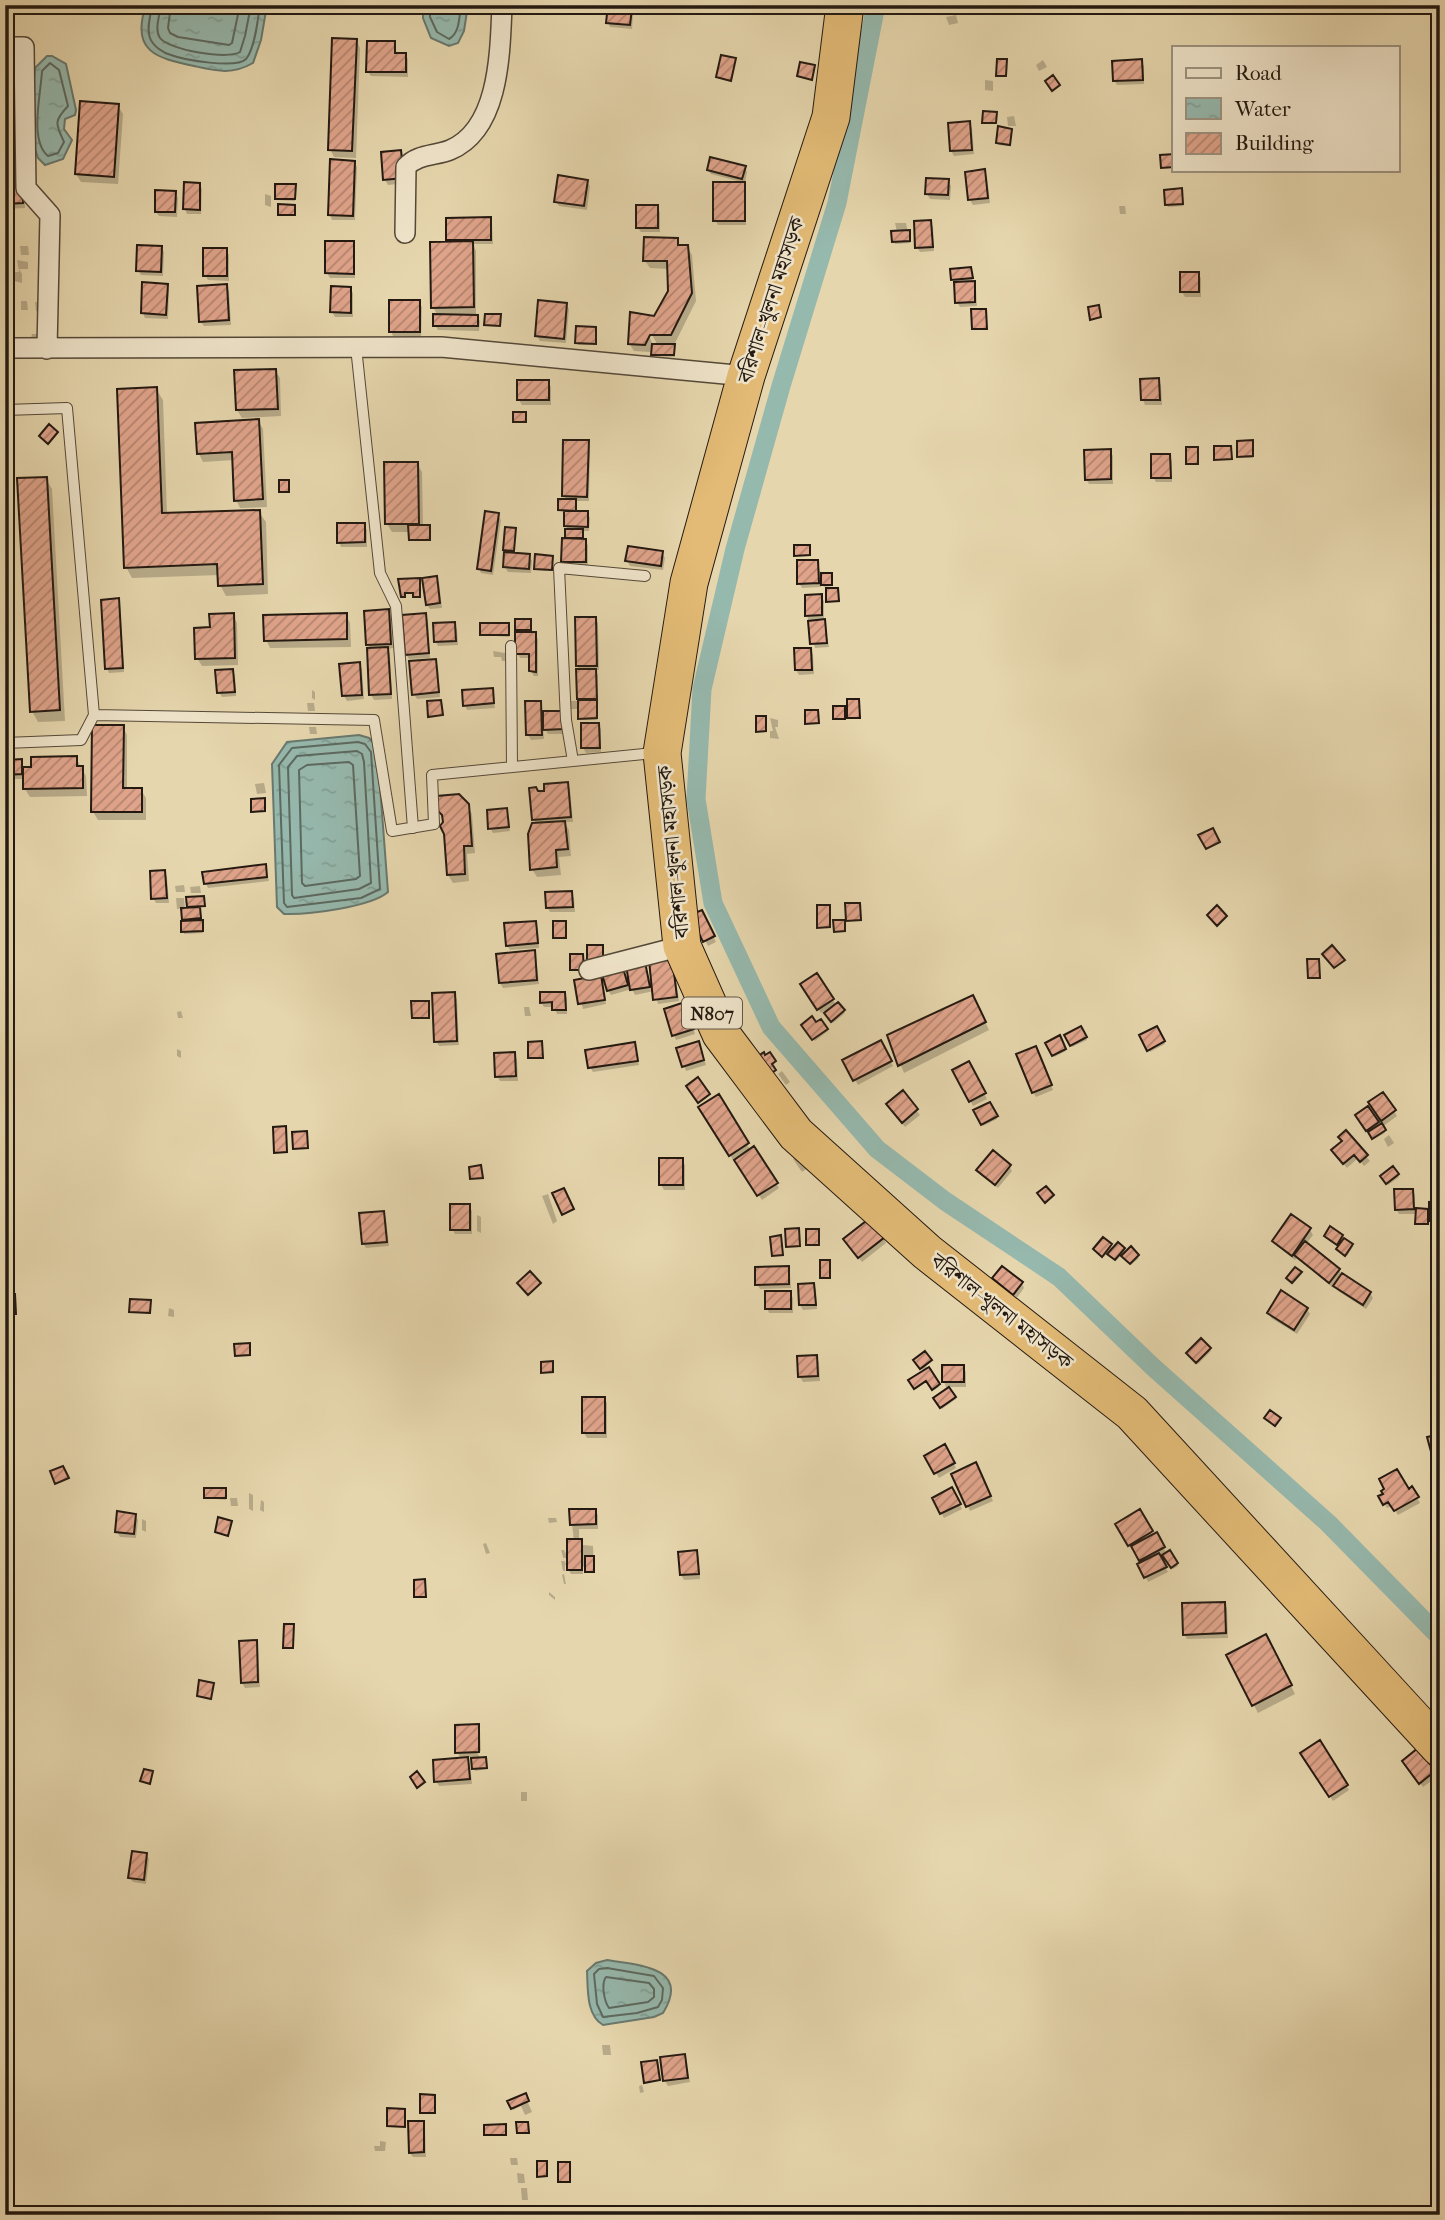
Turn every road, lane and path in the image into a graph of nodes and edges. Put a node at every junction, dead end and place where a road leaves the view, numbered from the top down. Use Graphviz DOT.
graph roads {
  1 [pos="502,5"];
  2 [pos="845,5"];
  3 [pos="5,47"];
  4 [pos="405,233"];
  5 [pos="355,346"];
  6 [pos="5,348"];
  7 [pos="47,349"];
  8 [pos="746,376"];
  9 [pos="5,410"];
  10 [pos="645,576"];
  11 [pos="511,646"];
  12 [pos="94,715"];
  13 [pos="5,743"];
  14 [pos="662,753"];
  15 [pos="573,761"];
  16 [pos="512,767"];
  17 [pos="413,828"];
  18 [pos="682,946"];
  19 [pos="589,970"];
  20 [pos="1440,1748"];
  1 -- 4 [label="street"];
  2 -- 8 [label="highway, বরিশাল-খুলনা মহাসড়ক / N807"];
  3 -- 7 [label="street"];
  5 -- 7 [label="street"];
  5 -- 8 [label="street"];
  5 -- 17 [label="lane"];
  6 -- 7 [label="street"];
  8 -- 14 [label="highway, বরিশাল-খুলনা মহাসড়ক / N807"];
  9 -- 12 [label="lane"];
  10 -- 15 [label="lane"];
  11 -- 16 [label="lane"];
  12 -- 13 [label="lane"];
  12 -- 17 [label="lane"];
  14 -- 15 [label="lane"];
  14 -- 18 [label="highway, বরিশাল-খুলনা মহাসড়ক / N807"];
  15 -- 16 [label="lane"];
  16 -- 17 [label="lane"];
  18 -- 19 [label="street"];
  18 -- 20 [label="highway, বরিশাল-খুলনা মহাসড়ক / N807"];
}
